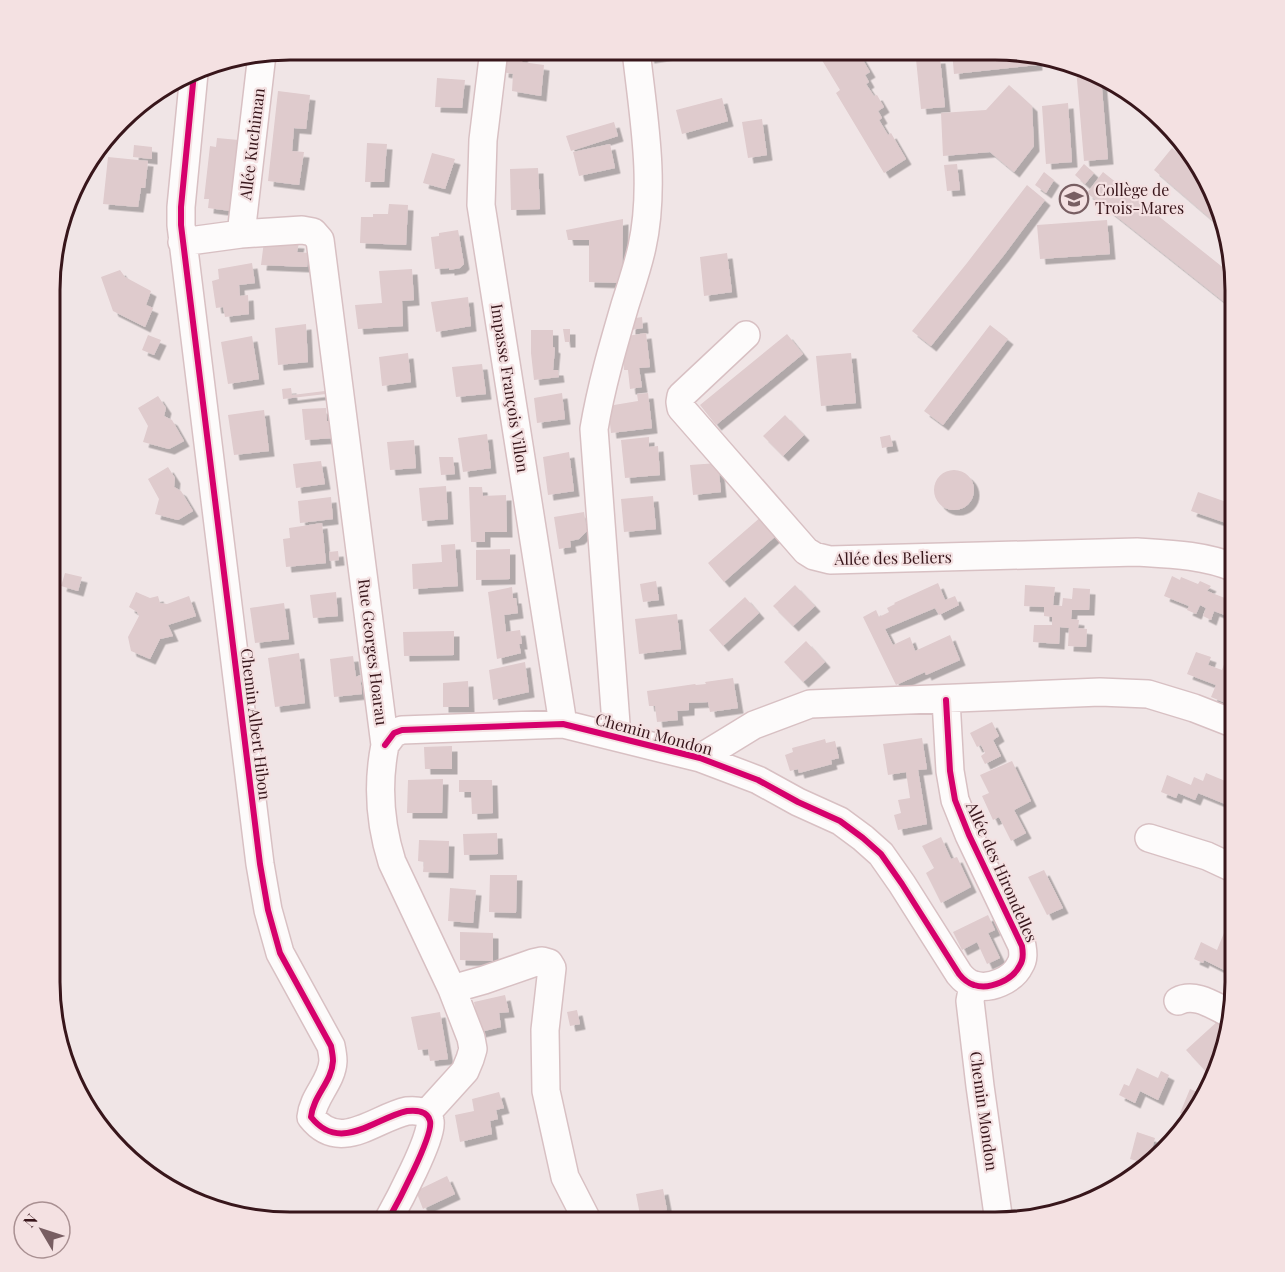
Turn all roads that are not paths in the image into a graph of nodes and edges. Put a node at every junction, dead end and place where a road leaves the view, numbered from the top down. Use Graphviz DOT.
graph roads {
  1 [pos="493,60"];
  2 [pos="637,60"];
  3 [pos="261,62"];
  4 [pos="193,82"];
  5 [pos="241,234"];
  6 [pos="182,242"];
  7 [pos="746,335"];
  8 [pos="1225,564"];
  9 [pos="946,700"];
  10 [pos="1225,720"];
  11 [pos="563,724"];
  12 [pos="617,737"];
  13 [pos="385,745"];
  14 [pos="700,758"];
  15 [pos="1149,838"];
  16 [pos="1225,864"];
  17 [pos="973,985"];
  18 [pos="452,989"];
  19 [pos="1178,1001"];
  20 [pos="1223,1011"];
  21 [pos="426,1114"];
  22 [pos="393,1212"];
  23 [pos="583,1212"];
  24 [pos="998,1212"];
  1 -- 11 [label="street, Impasse François Villon"];
  2 -- 12 [label="street, Chemin Mondon"];
  3 -- 5 [label="street, Allée Kuchiman"];
  4 -- 6 [label="street, Chemin Albert Hibon"];
  5 -- 6 [label="street"];
  5 -- 13 [label="street, Rue Georges Hoarau"];
  6 -- 21 [label="street, Chemin Albert Hibon"];
  7 -- 8 [label="street, Allée des Beliers"];
  9 -- 10 [label="street"];
  9 -- 14 [label="street"];
  9 -- 17 [label="street, Allée des Hirondelles"];
  11 -- 12 [label="street, Chemin Mondon"];
  11 -- 13 [label="street, Chemin Mondon"];
  12 -- 14 [label="street, Chemin Mondon"];
  13 -- 18 [label="street, Rue Georges Hoarau"];
  14 -- 17 [label="street, Chemin Mondon"];
  15 -- 16 [label="street"];
  17 -- 24 [label="street, Chemin Mondon"];
  18 -- 21 [label="street, Rue Georges Hoarau"];
  18 -- 23 [label="street"];
  19 -- 20 [label="street"];
  21 -- 22 [label="street"];
}
